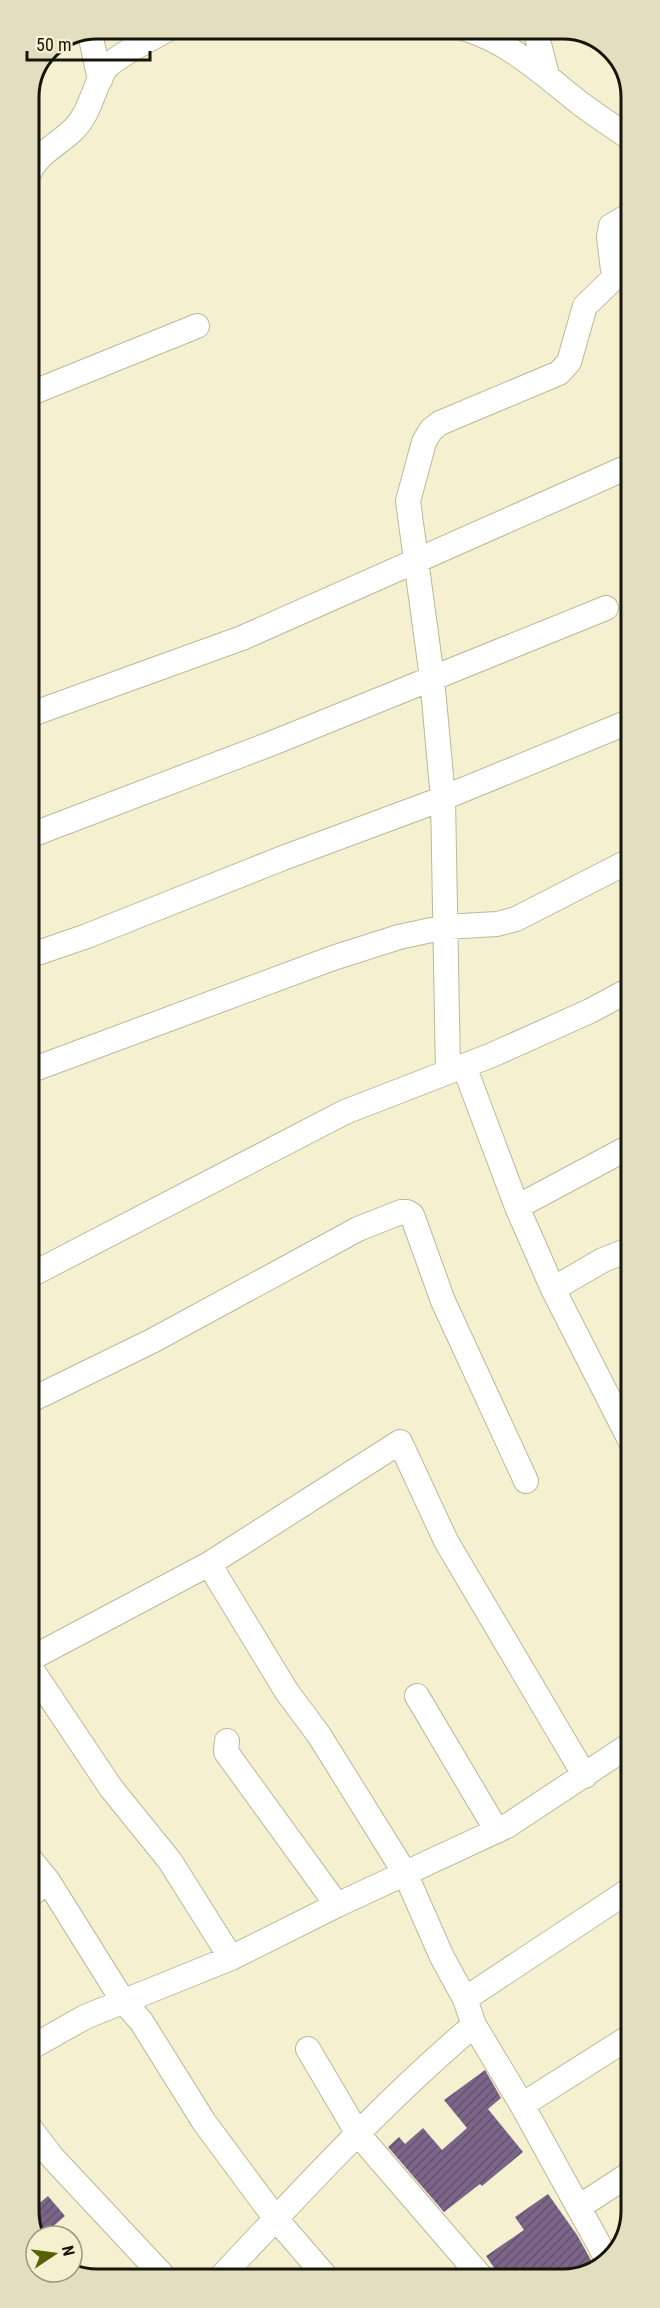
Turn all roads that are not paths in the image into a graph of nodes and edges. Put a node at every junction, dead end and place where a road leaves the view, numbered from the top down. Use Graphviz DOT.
graph roads {
  1 [pos="152,39"];
  2 [pos="492,39"];
  3 [pos="538,39"];
  4 [pos="91,40"];
  5 [pos="547,75"];
  6 [pos="100,80"];
  7 [pos="621,132"];
  8 [pos="39,158"];
  9 [pos="621,220"];
  10 [pos="197,326"];
  11 [pos="39,390"];
  12 [pos="621,470"];
  13 [pos="417,561"];
  14 [pos="606,608"];
  15 [pos="432,678"];
  16 [pos="39,711"];
  17 [pos="621,725"];
  18 [pos="443,798"];
  19 [pos="39,832"];
  20 [pos="621,865"];
  21 [pos="445,927"];
  22 [pos="39,953"];
  23 [pos="621,994"];
  24 [pos="39,1067"];
  25 [pos="456,1069"];
  26 [pos="621,1151"];
  27 [pos="517,1207"];
  28 [pos="621,1253"];
  29 [pos="39,1271"];
  30 [pos="553,1289"];
  31 [pos="39,1396"];
  32 [pos="621,1421"];
  33 [pos="526,1481"];
  34 [pos="209,1564"];
  35 [pos="39,1654"];
  36 [pos="39,1680"];
  37 [pos="417,1696"];
  38 [pos="227,1741"];
  39 [pos="621,1751"];
  40 [pos="585,1776"];
  41 [pos="497,1831"];
  42 [pos="405,1873"];
  43 [pos="39,1888"];
  44 [pos="621,1896"];
  45 [pos="337,1905"];
  46 [pos="231,1958"];
  47 [pos="465,1999"];
  48 [pos="123,2001"];
  49 [pos="474,2025"];
  50 [pos="621,2042"];
  51 [pos="39,2043"];
  52 [pos="308,2049"];
  53 [pos="522,2105"];
  54 [pos="358,2134"];
  55 [pos="39,2140"];
  56 [pos="621,2180"];
  57 [pos="579,2207"];
  58 [pos="276,2219"];
  59 [pos="603,2252"];
  60 [pos="156,2269"];
  61 [pos="228,2269"];
  62 [pos="319,2269"];
  63 [pos="474,2269"];
  1 -- 6 [label="street"];
  2 -- 5 [label="street"];
  3 -- 5 [label="street"];
  4 -- 6 [label="street"];
  5 -- 7 [label="street"];
  6 -- 8 [label="street"];
  9 -- 13 [label="street"];
  10 -- 11 [label="street"];
  12 -- 13 [label="street"];
  13 -- 15 [label="street"];
  13 -- 16 [label="street"];
  14 -- 15 [label="street"];
  15 -- 18 [label="street"];
  15 -- 19 [label="street"];
  17 -- 18 [label="street"];
  18 -- 21 [label="street"];
  18 -- 22 [label="street"];
  20 -- 21 [label="street"];
  21 -- 24 [label="street"];
  21 -- 25 [label="street"];
  23 -- 25 [label="street"];
  25 -- 27 [label="street"];
  25 -- 29 [label="street"];
  26 -- 27 [label="street"];
  27 -- 30 [label="street"];
  28 -- 30 [label="street"];
  30 -- 32 [label="street"];
  31 -- 33 [label="street"];
  34 -- 35 [label="street"];
  34 -- 40 [label="street"];
  34 -- 42 [label="street"];
  36 -- 46 [label="street"];
  37 -- 41 [label="street"];
  38 -- 45 [label="street"];
  39 -- 40 [label="street"];
  40 -- 41 [label="street"];
  41 -- 42 [label="street"];
  42 -- 45 [label="street"];
  42 -- 47 [label="street"];
  43 -- 48 [label="street"];
  44 -- 47 [label="street"];
  45 -- 46 [label="street"];
  46 -- 48 [label="street"];
  47 -- 49 [label="street"];
  48 -- 51 [label="street"];
  48 -- 58 [label="street"];
  49 -- 53 [label="street"];
  49 -- 54 [label="street"];
  50 -- 53 [label="street"];
  52 -- 54 [label="street"];
  53 -- 57 [label="street"];
  54 -- 58 [label="street"];
  54 -- 63 [label="street"];
  55 -- 60 [label="street"];
  56 -- 57 [label="street"];
  57 -- 59 [label="street"];
  58 -- 61 [label="street"];
  58 -- 62 [label="street"];
}
